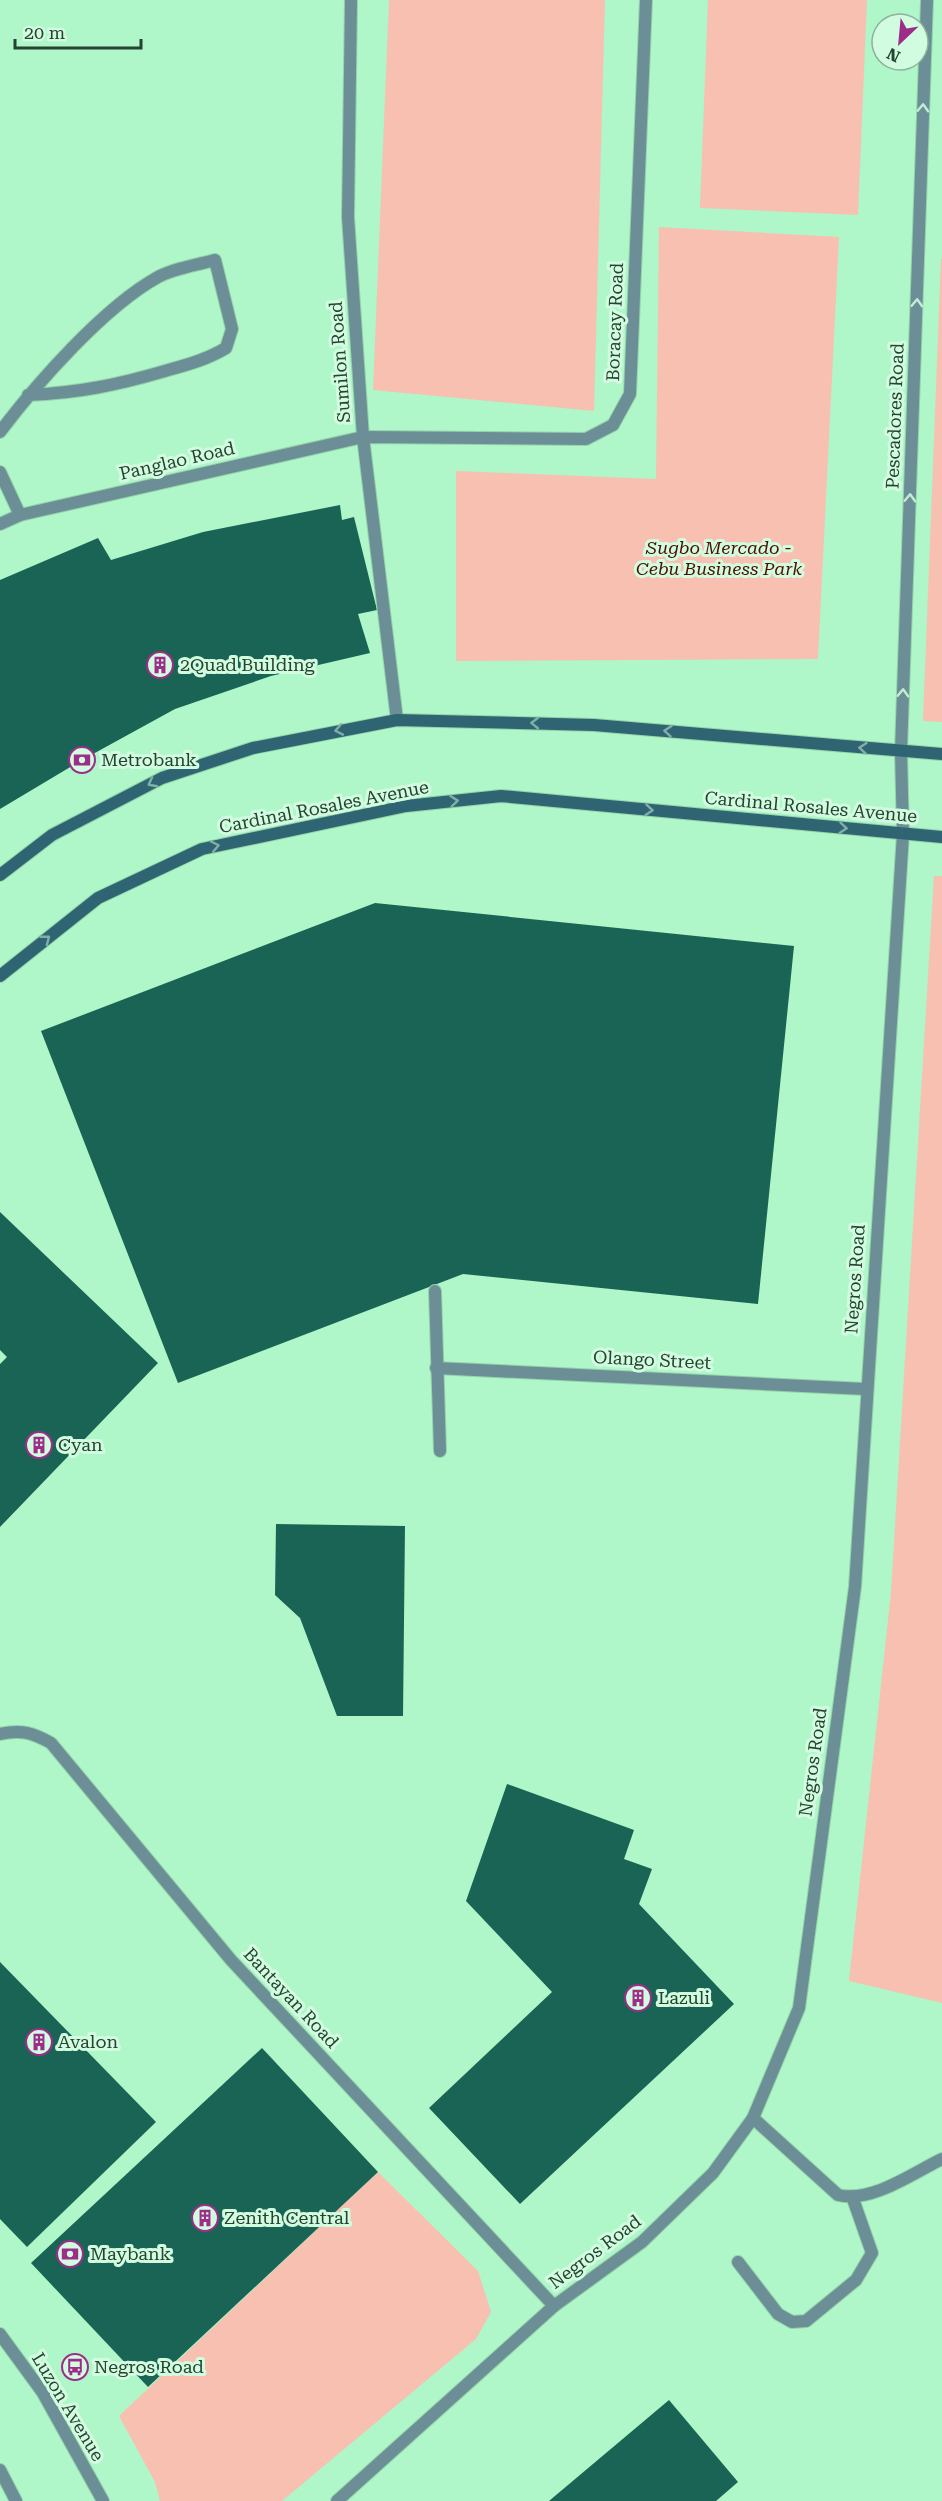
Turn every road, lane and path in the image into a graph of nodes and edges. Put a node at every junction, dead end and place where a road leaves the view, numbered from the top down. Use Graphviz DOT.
graph roads {
  1 [pos="351,0"];
  2 [pos="646,0"];
  3 [pos="927,0"];
  4 [pos="28,395"];
  5 [pos="0,432"];
  6 [pos="363,437"];
  7 [pos="0,472"];
  8 [pos="20,515"];
  9 [pos="0,524"];
  10 [pos="397,720"];
  11 [pos="901,751"];
  12 [pos="942,754"];
  13 [pos="903,834"];
  14 [pos="942,837"];
  15 [pos="0,875"];
  16 [pos="0,976"];
  17 [pos="435,1291"];
  18 [pos="436,1368"];
  19 [pos="865,1389"];
  20 [pos="440,1451"];
  21 [pos="0,1734"];
  22 [pos="753,2118"];
  23 [pos="942,2159"];
  24 [pos="853,2199"];
  25 [pos="738,2262"];
  26 [pos="554,2306"];
  27 [pos="0,2334"];
  28 [pos="0,2470"];
  29 [pos="16,2501"];
  30 [pos="103,2501"];
  31 [pos="337,2501"];
  1 -- 6 [label="street, Sumilon Road"];
  2 -- 6 [label="street, Boracay Road"];
  11 -- 3 [label="street, Pescadores Road, one-way"];
  4 -- 4 [label="street"];
  4 -- 5 [label="street"];
  6 -- 8 [label="street, Panglao Road"];
  6 -- 10 [label="street, Sumilon Road"];
  7 -- 8 [label="street"];
  8 -- 9 [label="street, Panglao Road"];
  11 -- 10 [label="main road, one-way"];
  10 -- 15 [label="main road, one-way"];
  11 -- 12 [label="main road"];
  11 -- 13 [label="street, Pescadores Road"];
  13 -- 14 [label="main road, Cardinal Rosales Avenue"];
  16 -- 13 [label="main road, Cardinal Rosales Avenue, one-way"];
  13 -- 19 [label="street, Negros Road"];
  17 -- 18 [label="street"];
  18 -- 19 [label="street, Olango Street"];
  18 -- 20 [label="street"];
  19 -- 22 [label="street, Negros Road"];
  21 -- 26 [label="street, Bantayan Road"];
  22 -- 24 [label="street"];
  22 -- 26 [label="street, Negros Road"];
  23 -- 24 [label="street"];
  24 -- 25 [label="street"];
  26 -- 31 [label="street, Negros Road"];
  27 -- 30 [label="street, Luzon Avenue"];
  28 -- 29 [label="street"];
}
